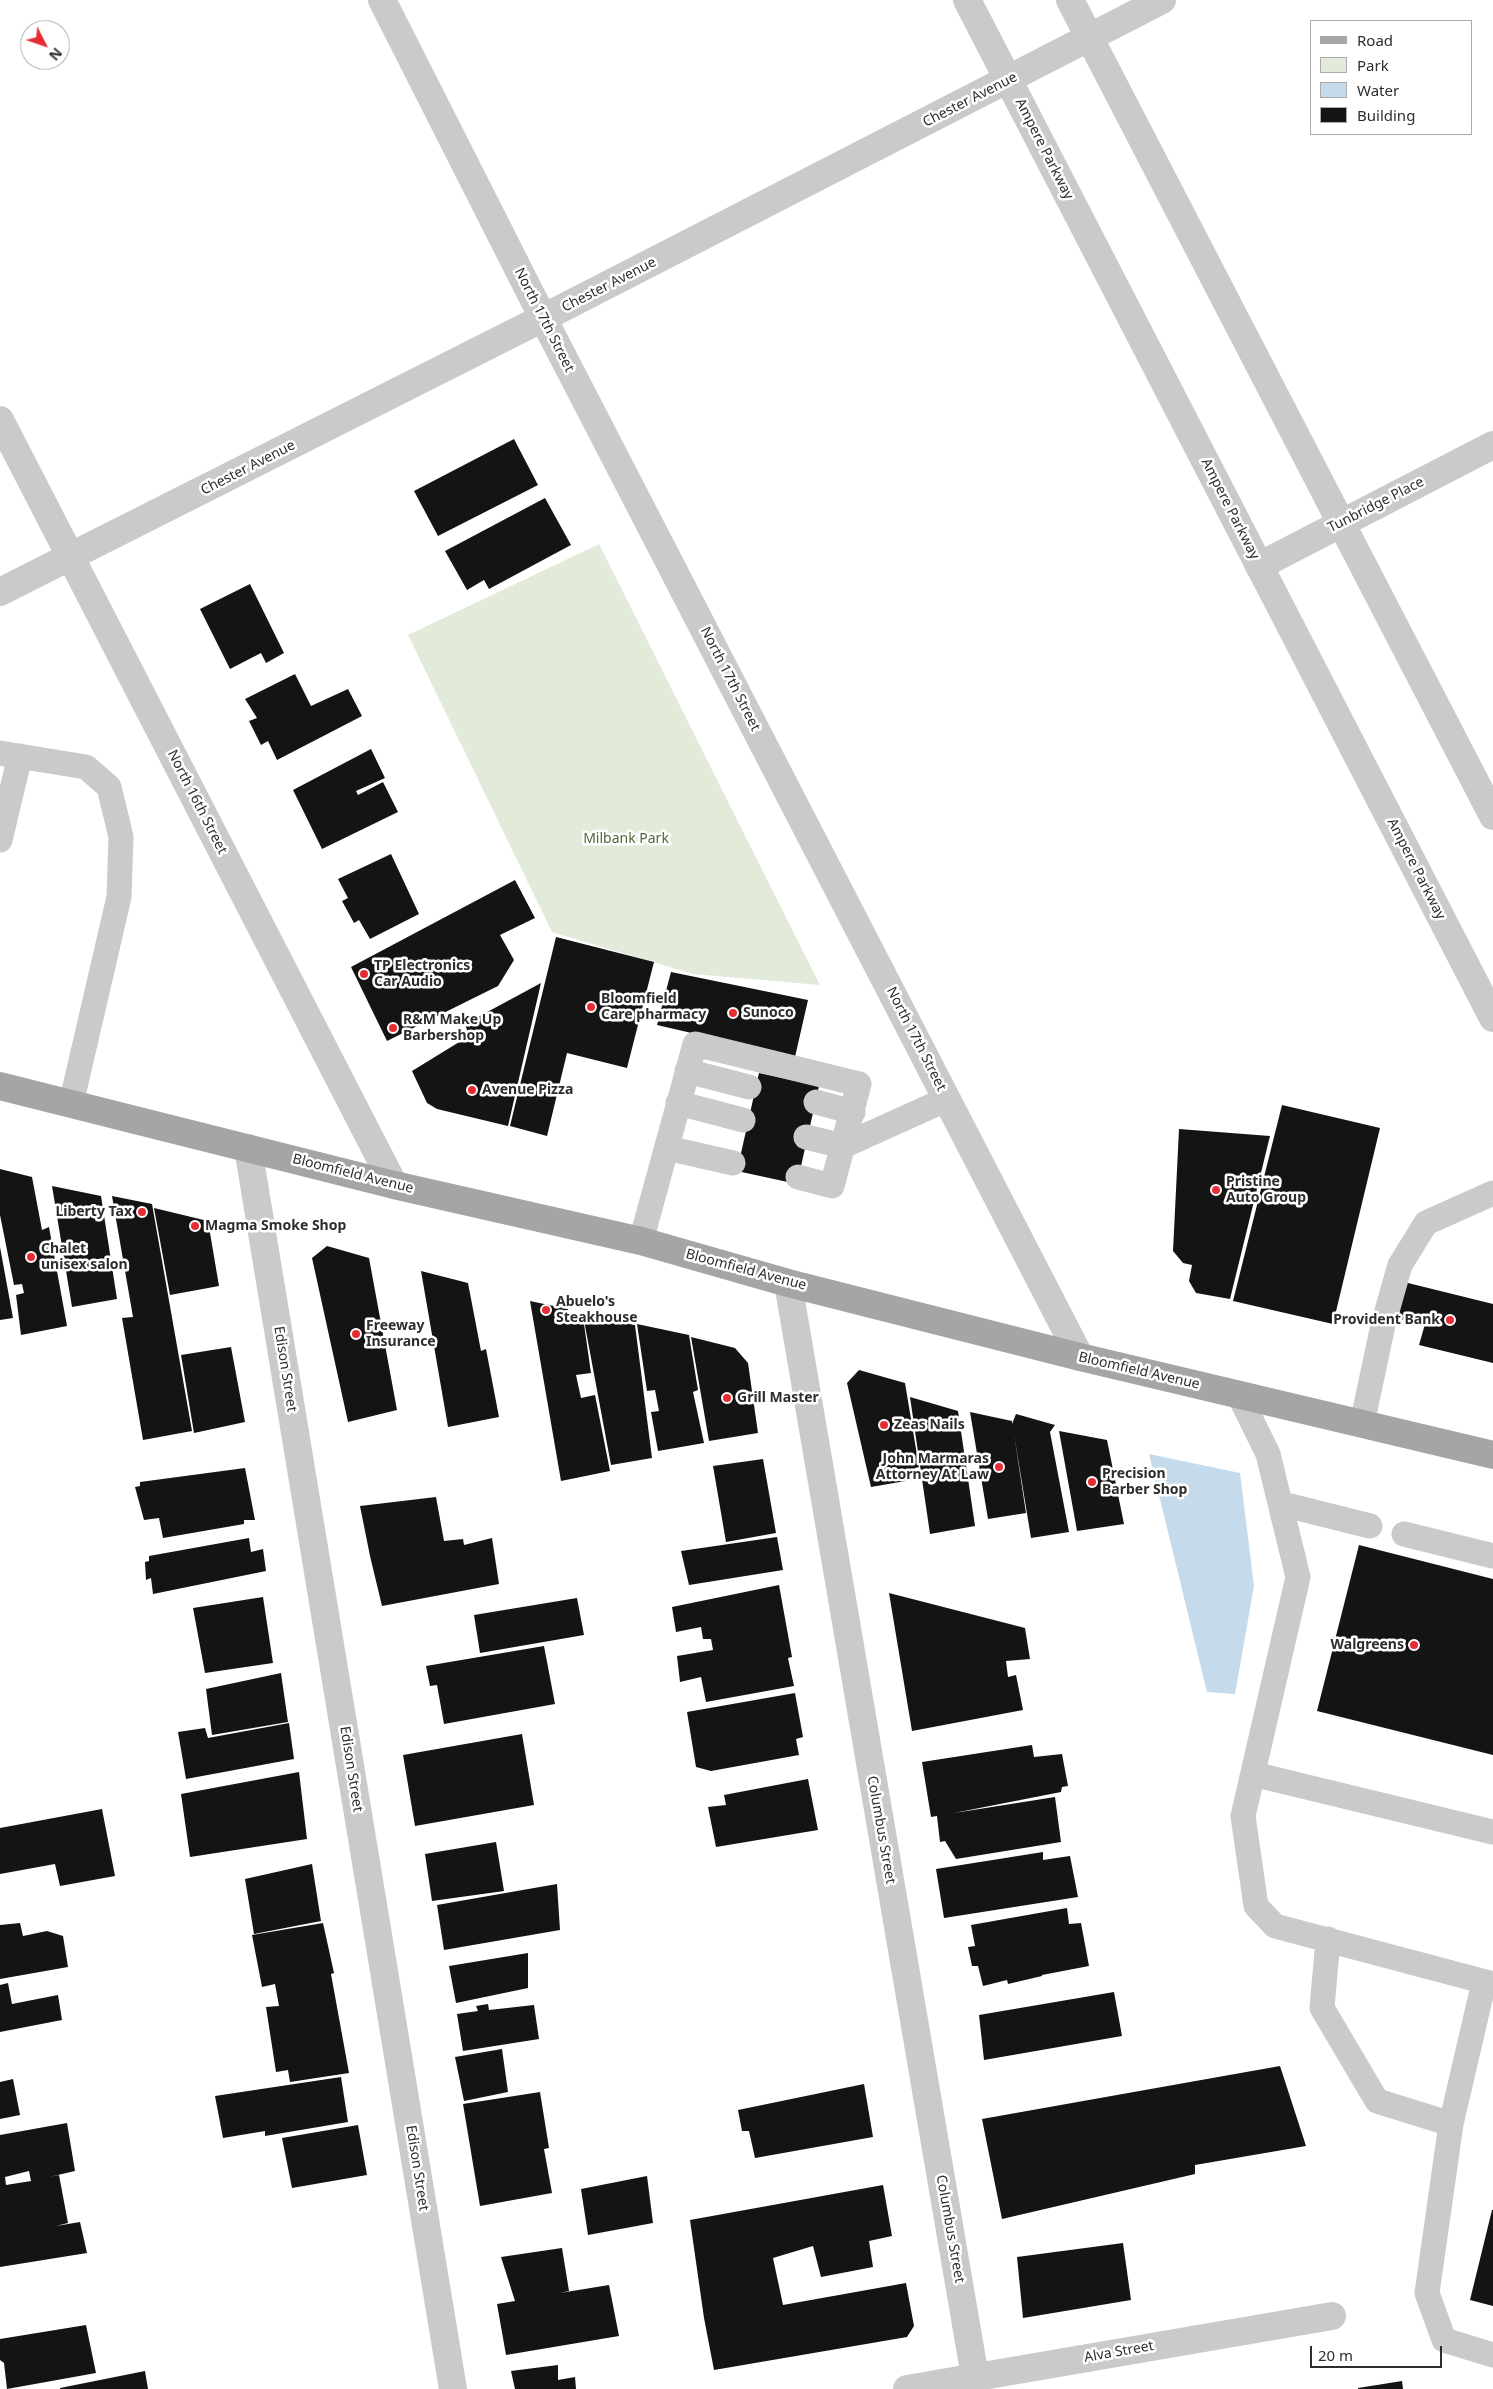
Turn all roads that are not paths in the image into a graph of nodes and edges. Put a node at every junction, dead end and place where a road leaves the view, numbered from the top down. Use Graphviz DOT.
graph roads {
  1 [pos="382,0"];
  2 [pos="967,0"];
  3 [pos="1070,0"];
  4 [pos="1162,0"];
  5 [pos="1090,38"];
  6 [pos="1009,81"];
  7 [pos="543,318"];
  8 [pos="0,420"];
  9 [pos="1493,445"];
  10 [pos="1341,523"];
  11 [pos="71,557"];
  12 [pos="1259,566"];
  13 [pos="0,592"];
  14 [pos="10,755"];
  15 [pos="1493,816"];
  16 [pos="0,840"];
  17 [pos="1493,1018"];
  18 [pos="688,1071"];
  19 [pos="0,1086"];
  20 [pos="750,1087"];
  21 [pos="947,1099"];
  22 [pos="816,1102"];
  23 [pos="678,1103"];
  24 [pos="71,1104"];
  25 [pos="853,1112"];
  26 [pos="743,1120"];
  27 [pos="806,1137"];
  28 [pos="843,1146"];
  29 [pos="248,1148"];
  30 [pos="666,1148"];
  31 [pos="733,1162"];
  32 [pos="798,1177"];
  33 [pos="394,1185"];
  34 [pos="1493,1193"];
  35 [pos="641,1241"];
  36 [pos="788,1282"];
  37 [pos="1080,1357"];
  38 [pos="1239,1395"];
  39 [pos="1362,1424"];
  40 [pos="1493,1455"];
  41 [pos="1282,1504"];
  42 [pos="1370,1526"];
  43 [pos="1404,1534"];
  44 [pos="1493,1556"];
  45 [pos="1253,1774"];
  46 [pos="1493,1832"];
  47 [pos="1328,1939"];
  48 [pos="1488,1983"];
  49 [pos="1451,2124"];
  50 [pos="1332,2316"];
  51 [pos="1493,2355"];
  52 [pos="975,2377"];
  53 [pos="453,2389"];
  54 [pos="907,2389"];
  1 -- 7 [label="street, North 17th Street"];
  2 -- 6 [label="street, Ampere Parkway"];
  3 -- 5 [label="street"];
  4 -- 5 [label="street, Chester Avenue"];
  5 -- 6 [label="street, Chester Avenue"];
  5 -- 10 [label="street"];
  6 -- 7 [label="street, Chester Avenue"];
  6 -- 12 [label="street, Ampere Parkway"];
  7 -- 11 [label="street, Chester Avenue"];
  7 -- 21 [label="street, North 17th Street"];
  8 -- 11 [label="street, North 16th Street"];
  9 -- 10 [label="street, Tunbridge Place"];
  10 -- 12 [label="street, Tunbridge Place"];
  10 -- 15 [label="street"];
  11 -- 13 [label="street, Chester Avenue"];
  11 -- 33 [label="street, North 16th Street"];
  12 -- 17 [label="street, Ampere Parkway"];
  14 -- 16 [label="lane"];
  14 -- 24 [label="lane"];
  18 -- 20 [label="lane"];
  18 -- 23 [label="lane"];
  18 -- 25 [label="lane"];
  19 -- 24 [label="main road, Bloomfield Avenue"];
  21 -- 28 [label="lane"];
  21 -- 37 [label="street, North 17th Street"];
  22 -- 25 [label="lane"];
  23 -- 26 [label="lane"];
  23 -- 30 [label="lane"];
  24 -- 29 [label="main road, Bloomfield Avenue"];
  25 -- 28 [label="lane"];
  27 -- 28 [label="lane"];
  28 -- 32 [label="lane"];
  29 -- 33 [label="main road, Bloomfield Avenue"];
  29 -- 53 [label="street, Edison Street"];
  30 -- 31 [label="lane"];
  30 -- 35 [label="lane"];
  33 -- 35 [label="main road, Bloomfield Avenue"];
  34 -- 39 [label="lane"];
  35 -- 36 [label="main road, Bloomfield Avenue"];
  36 -- 37 [label="main road, Bloomfield Avenue"];
  36 -- 52 [label="street, Columbus Street"];
  37 -- 38 [label="main road, Bloomfield Avenue"];
  38 -- 39 [label="main road, Bloomfield Avenue"];
  38 -- 41 [label="lane"];
  39 -- 40 [label="main road, Bloomfield Avenue"];
  41 -- 42 [label="lane"];
  41 -- 45 [label="lane"];
  43 -- 44 [label="lane"];
  45 -- 46 [label="lane"];
  45 -- 47 [label="lane"];
  47 -- 48 [label="lane"];
  47 -- 49 [label="lane"];
  48 -- 49 [label="lane"];
  49 -- 51 [label="lane"];
  50 -- 52 [label="street, Alva Street"];
  52 -- 54 [label="street, Alva Street"];
}
